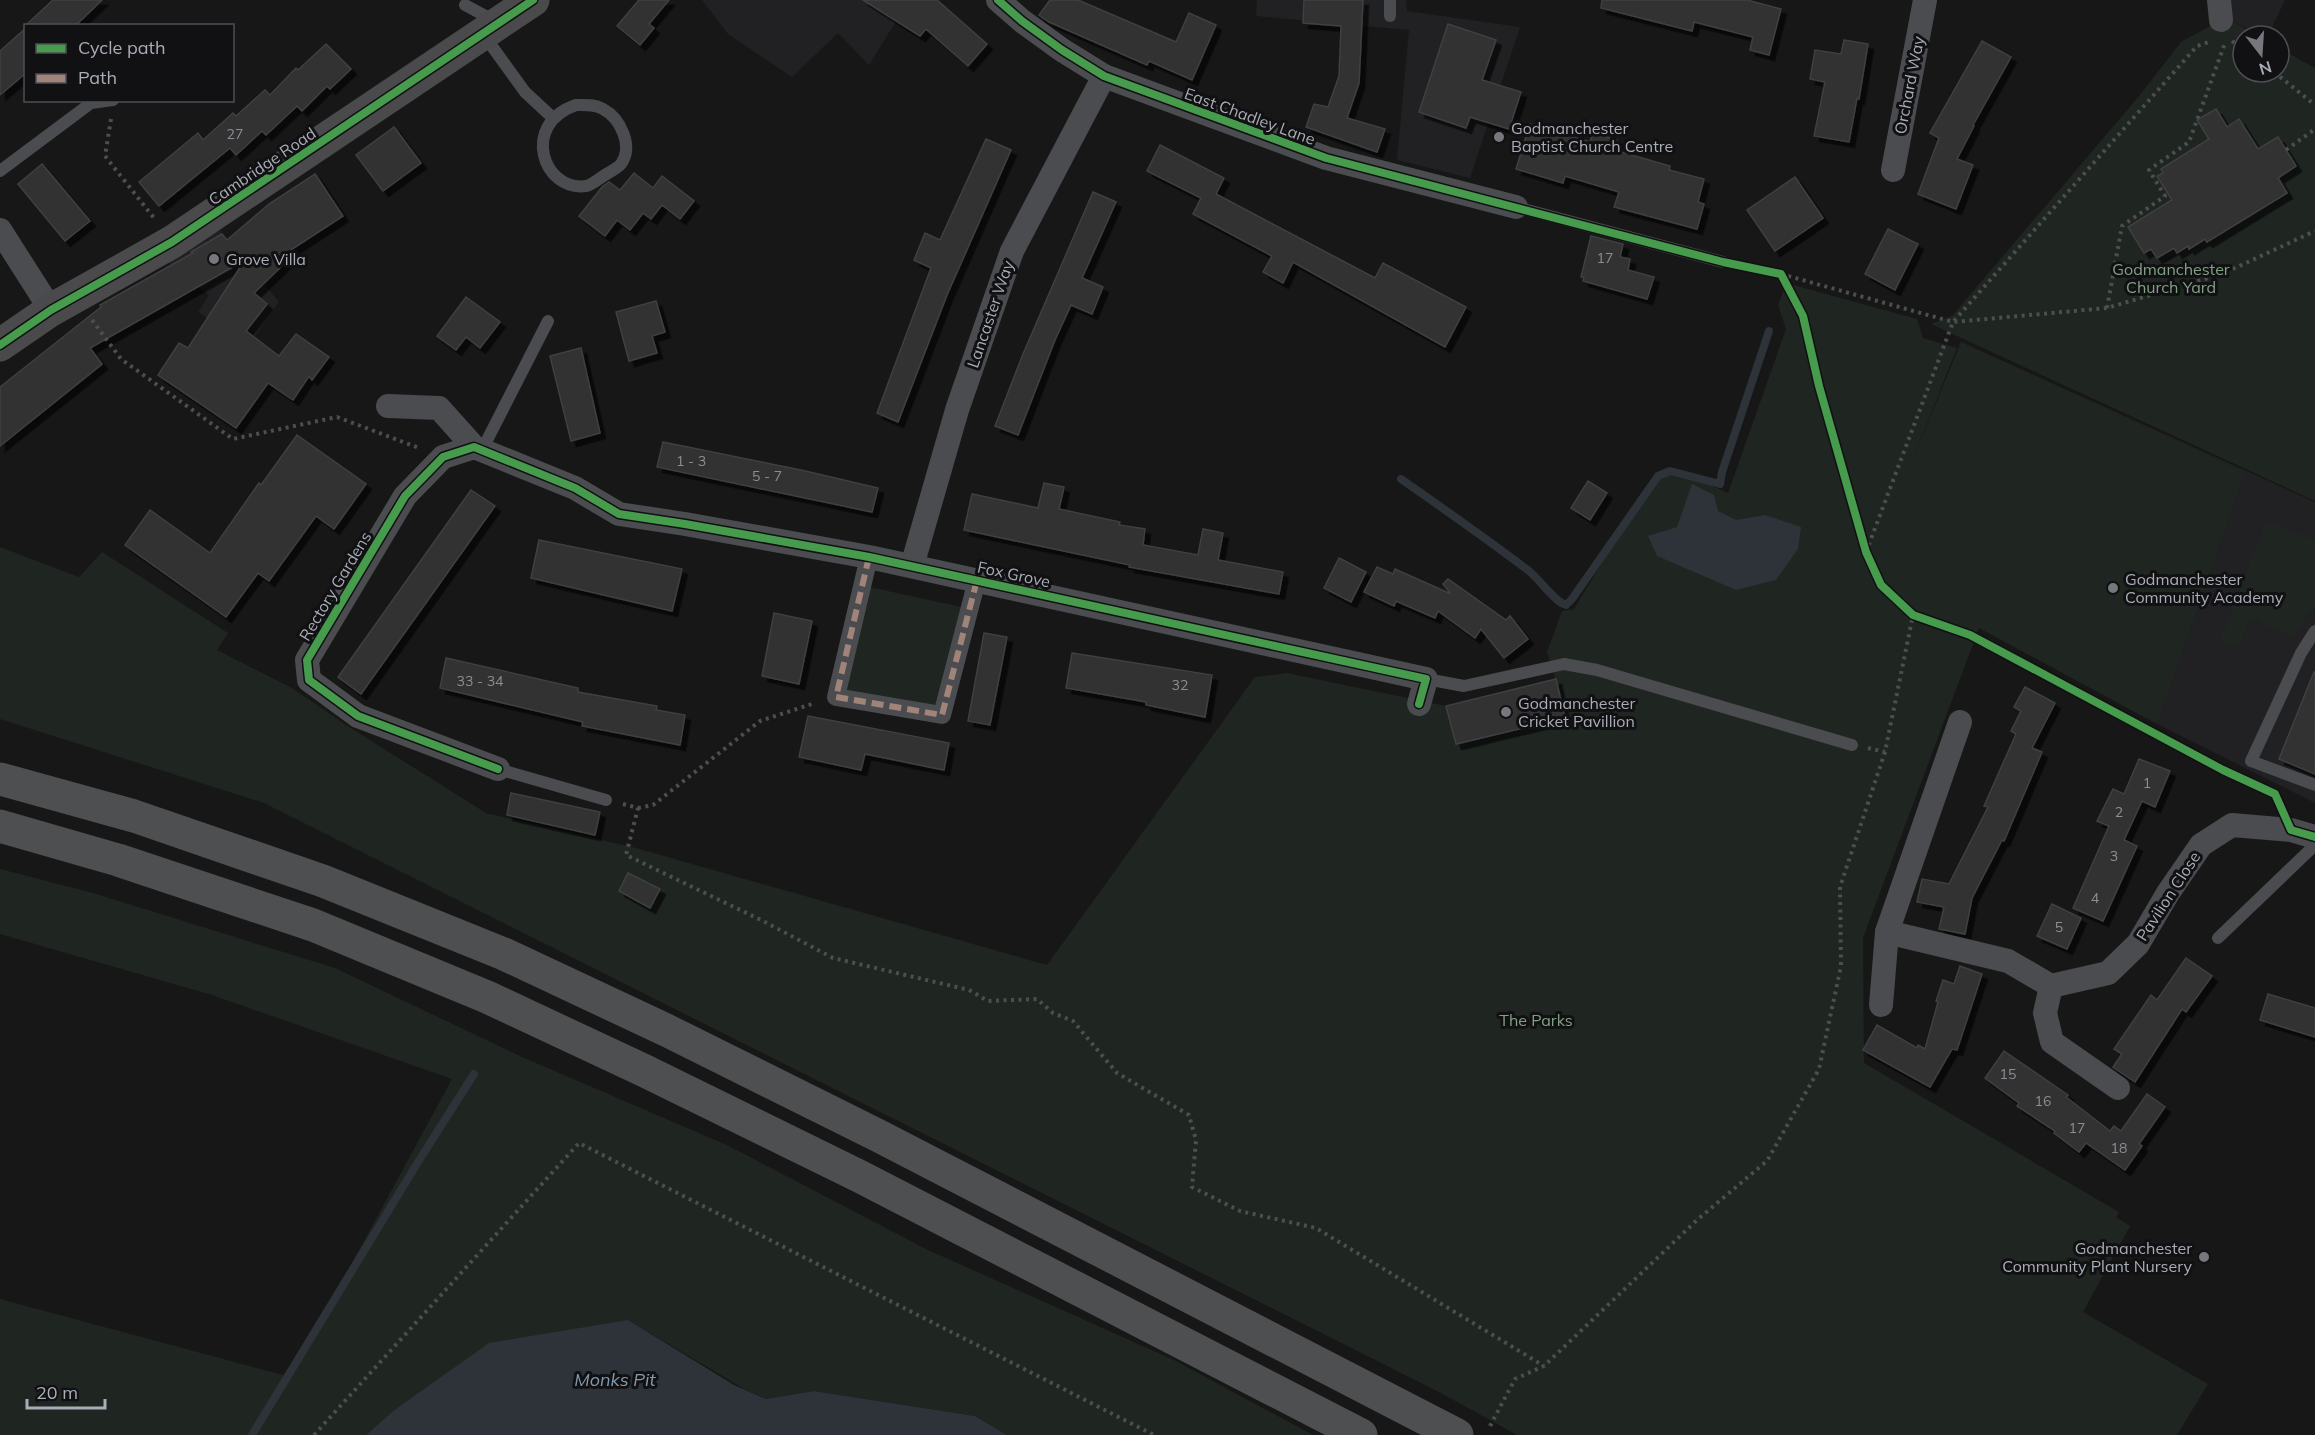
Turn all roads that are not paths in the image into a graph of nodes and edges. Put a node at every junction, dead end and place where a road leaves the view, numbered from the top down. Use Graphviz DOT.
graph roads {
  1 [pos="533,0"];
  2 [pos="998,0"];
  3 [pos="1390,0"];
  4 [pos="1925,0"];
  5 [pos="465,5"];
  6 [pos="1390,16"];
  7 [pos="491,28"];
  8 [pos="1104,76"];
  9 [pos="113,106"];
  10 [pos="553,118"];
  11 [pos="1893,170"];
  12 [pos="0,171"];
  13 [pos="1516,207"];
  14 [pos="0,230"];
  15 [pos="1723,262"];
  16 [pos="63,304"];
  17 [pos="548,321"];
  18 [pos="0,345"];
  19 [pos="388,406"];
  20 [pos="478,448"];
  21 [pos="869,557"];
  22 [pos="912,566"];
  23 [pos="977,580"];
  24 [pos="2315,631"];
  25 [pos="1426,679"];
  26 [pos="1419,704"];
  27 [pos="1960,722"];
  28 [pos="1852,745"];
  29 [pos="498,769"];
  30 [pos="0,779"];
  31 [pos="2315,785"];
  32 [pos="606,800"];
  33 [pos="0,826"];
  34 [pos="2315,837"];
  35 [pos="2315,845"];
  36 [pos="1887,932"];
  37 [pos="2218,938"];
  38 [pos="2051,986"];
  39 [pos="1881,1005"];
  40 [pos="2118,1088"];
  41 [pos="1449,1431"];
  42 [pos="1361,1435"];
  1 -- 7 [label="main road, Cambridge Road"];
  2 -- 8 [label="street, East Chadley Lane"];
  3 -- 6 [label="lane"];
  4 -- 11 [label="street, Orchard Way"];
  5 -- 7 [label="lane"];
  7 -- 10 [label="lane"];
  7 -- 16 [label="main road, Cambridge Road"];
  8 -- 13 [label="street, East Chadley Lane"];
  8 -- 22 [label="street, Lancaster Way"];
  9 -- 12 [label="lane"];
  10 -- 10 [label="lane"];
  13 -- 15 [label="lane"];
  14 -- 16 [label="street"];
  16 -- 18 [label="main road, Cambridge Road"];
  17 -- 20 [label="lane"];
  19 -- 20 [label="street"];
  20 -- 21 [label="street, Fox Grove"];
  20 -- 29 [label="street, Rectory Gardens"];
  21 -- 22 [label="street, Fox Grove"];
  21 -- 23 [label="street"];
  22 -- 23 [label="street, Fox Grove"];
  23 -- 25 [label="street, Fox Grove"];
  24 -- 31 [label="lane"];
  25 -- 26 [label="street"];
  25 -- 28 [label="lane"];
  27 -- 36 [label="street"];
  29 -- 32 [label="lane"];
  30 -- 41 [label="main road"];
  33 -- 42 [label="main road"];
  34 -- 38 [label="street, Pavilion Close"];
  35 -- 37 [label="lane"];
  36 -- 38 [label="street"];
  36 -- 39 [label="street"];
  38 -- 40 [label="street"];
}
